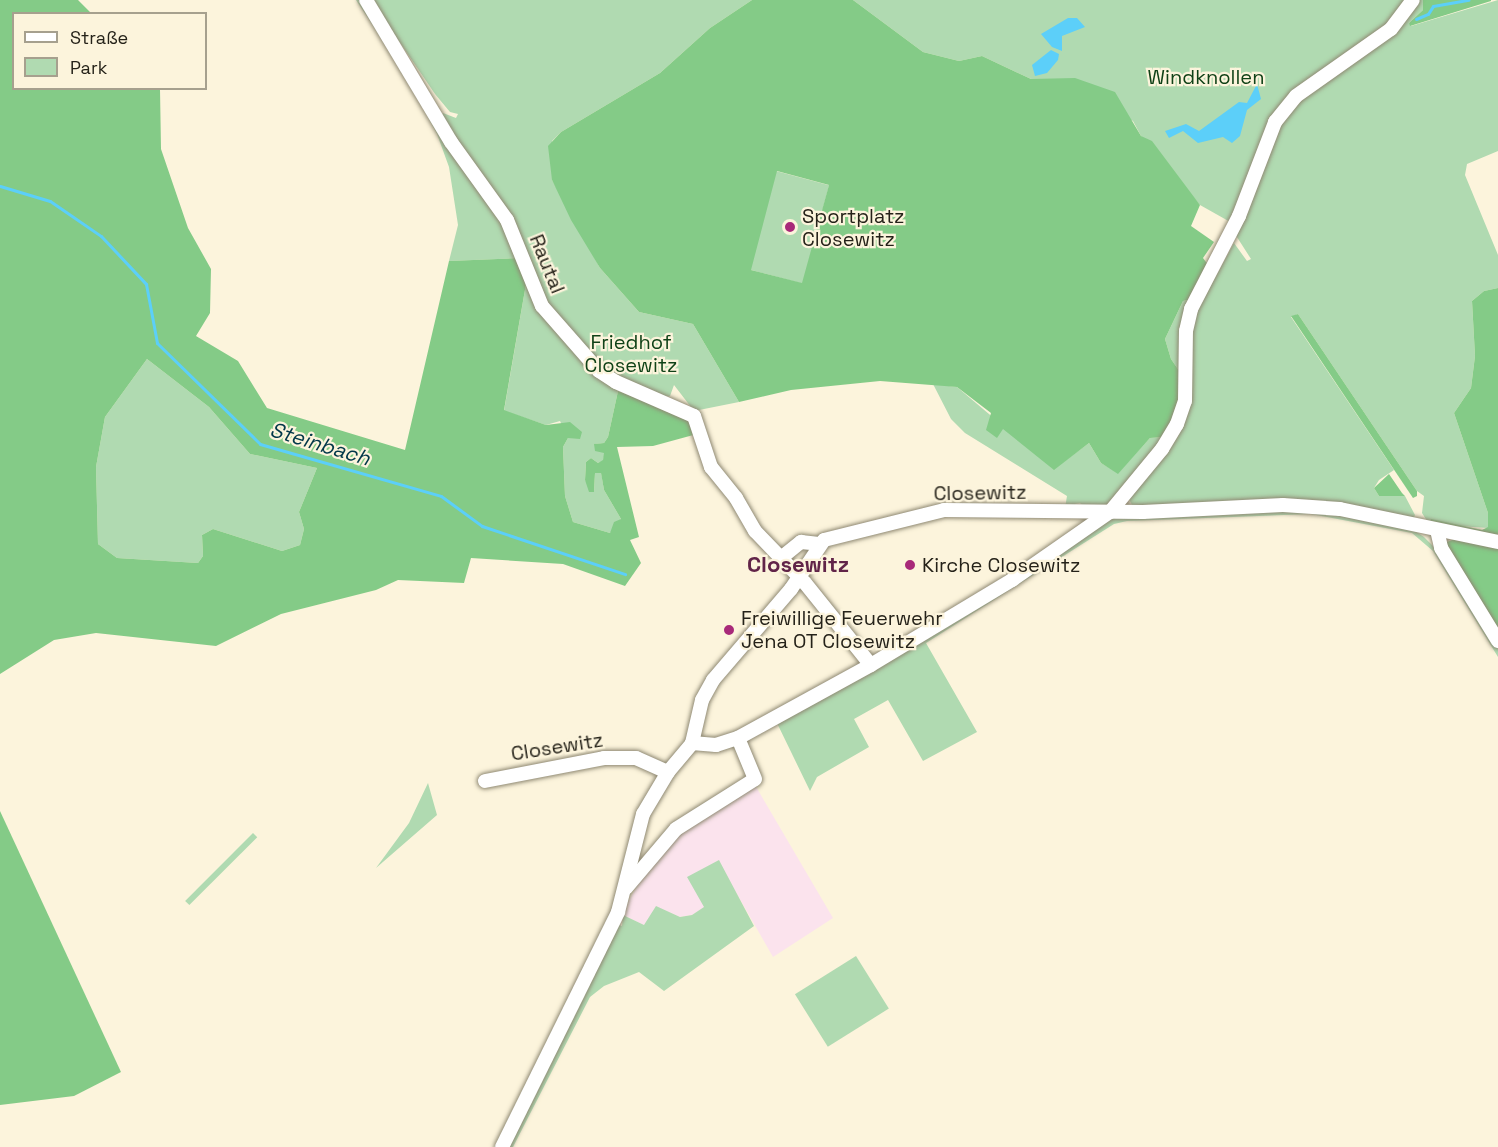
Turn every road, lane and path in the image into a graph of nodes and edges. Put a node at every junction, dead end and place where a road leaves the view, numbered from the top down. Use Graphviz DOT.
graph roads {
  1 [pos="366,0"];
  2 [pos="1413,0"];
  3 [pos="1110,512"];
  4 [pos="1437,530"];
  5 [pos="1498,543"];
  6 [pos="819,544"];
  7 [pos="781,558"];
  8 [pos="799,577"];
  9 [pos="1498,641"];
  10 [pos="871,665"];
  11 [pos="738,738"];
  12 [pos="692,743"];
  13 [pos="668,772"];
  14 [pos="485,781"];
  15 [pos="626,888"];
  16 [pos="502,1147"];
  1 -- 7 [label="street, Rautal"];
  2 -- 3 [label="street"];
  3 -- 4 [label="street, Closewitz"];
  3 -- 6 [label="street, Closewitz"];
  3 -- 10 [label="street"];
  4 -- 5 [label="street, Closewitz"];
  4 -- 9 [label="street"];
  6 -- 7 [label="street, Closewitz"];
  6 -- 8 [label="street"];
  7 -- 8 [label="street, Rautal"];
  8 -- 10 [label="street, Rautal"];
  8 -- 12 [label="street"];
  10 -- 11 [label="street"];
  11 -- 12 [label="street"];
  11 -- 15 [label="street"];
  12 -- 13 [label="street"];
  13 -- 14 [label="street, Closewitz"];
  13 -- 15 [label="street"];
  15 -- 16 [label="street"];
}
